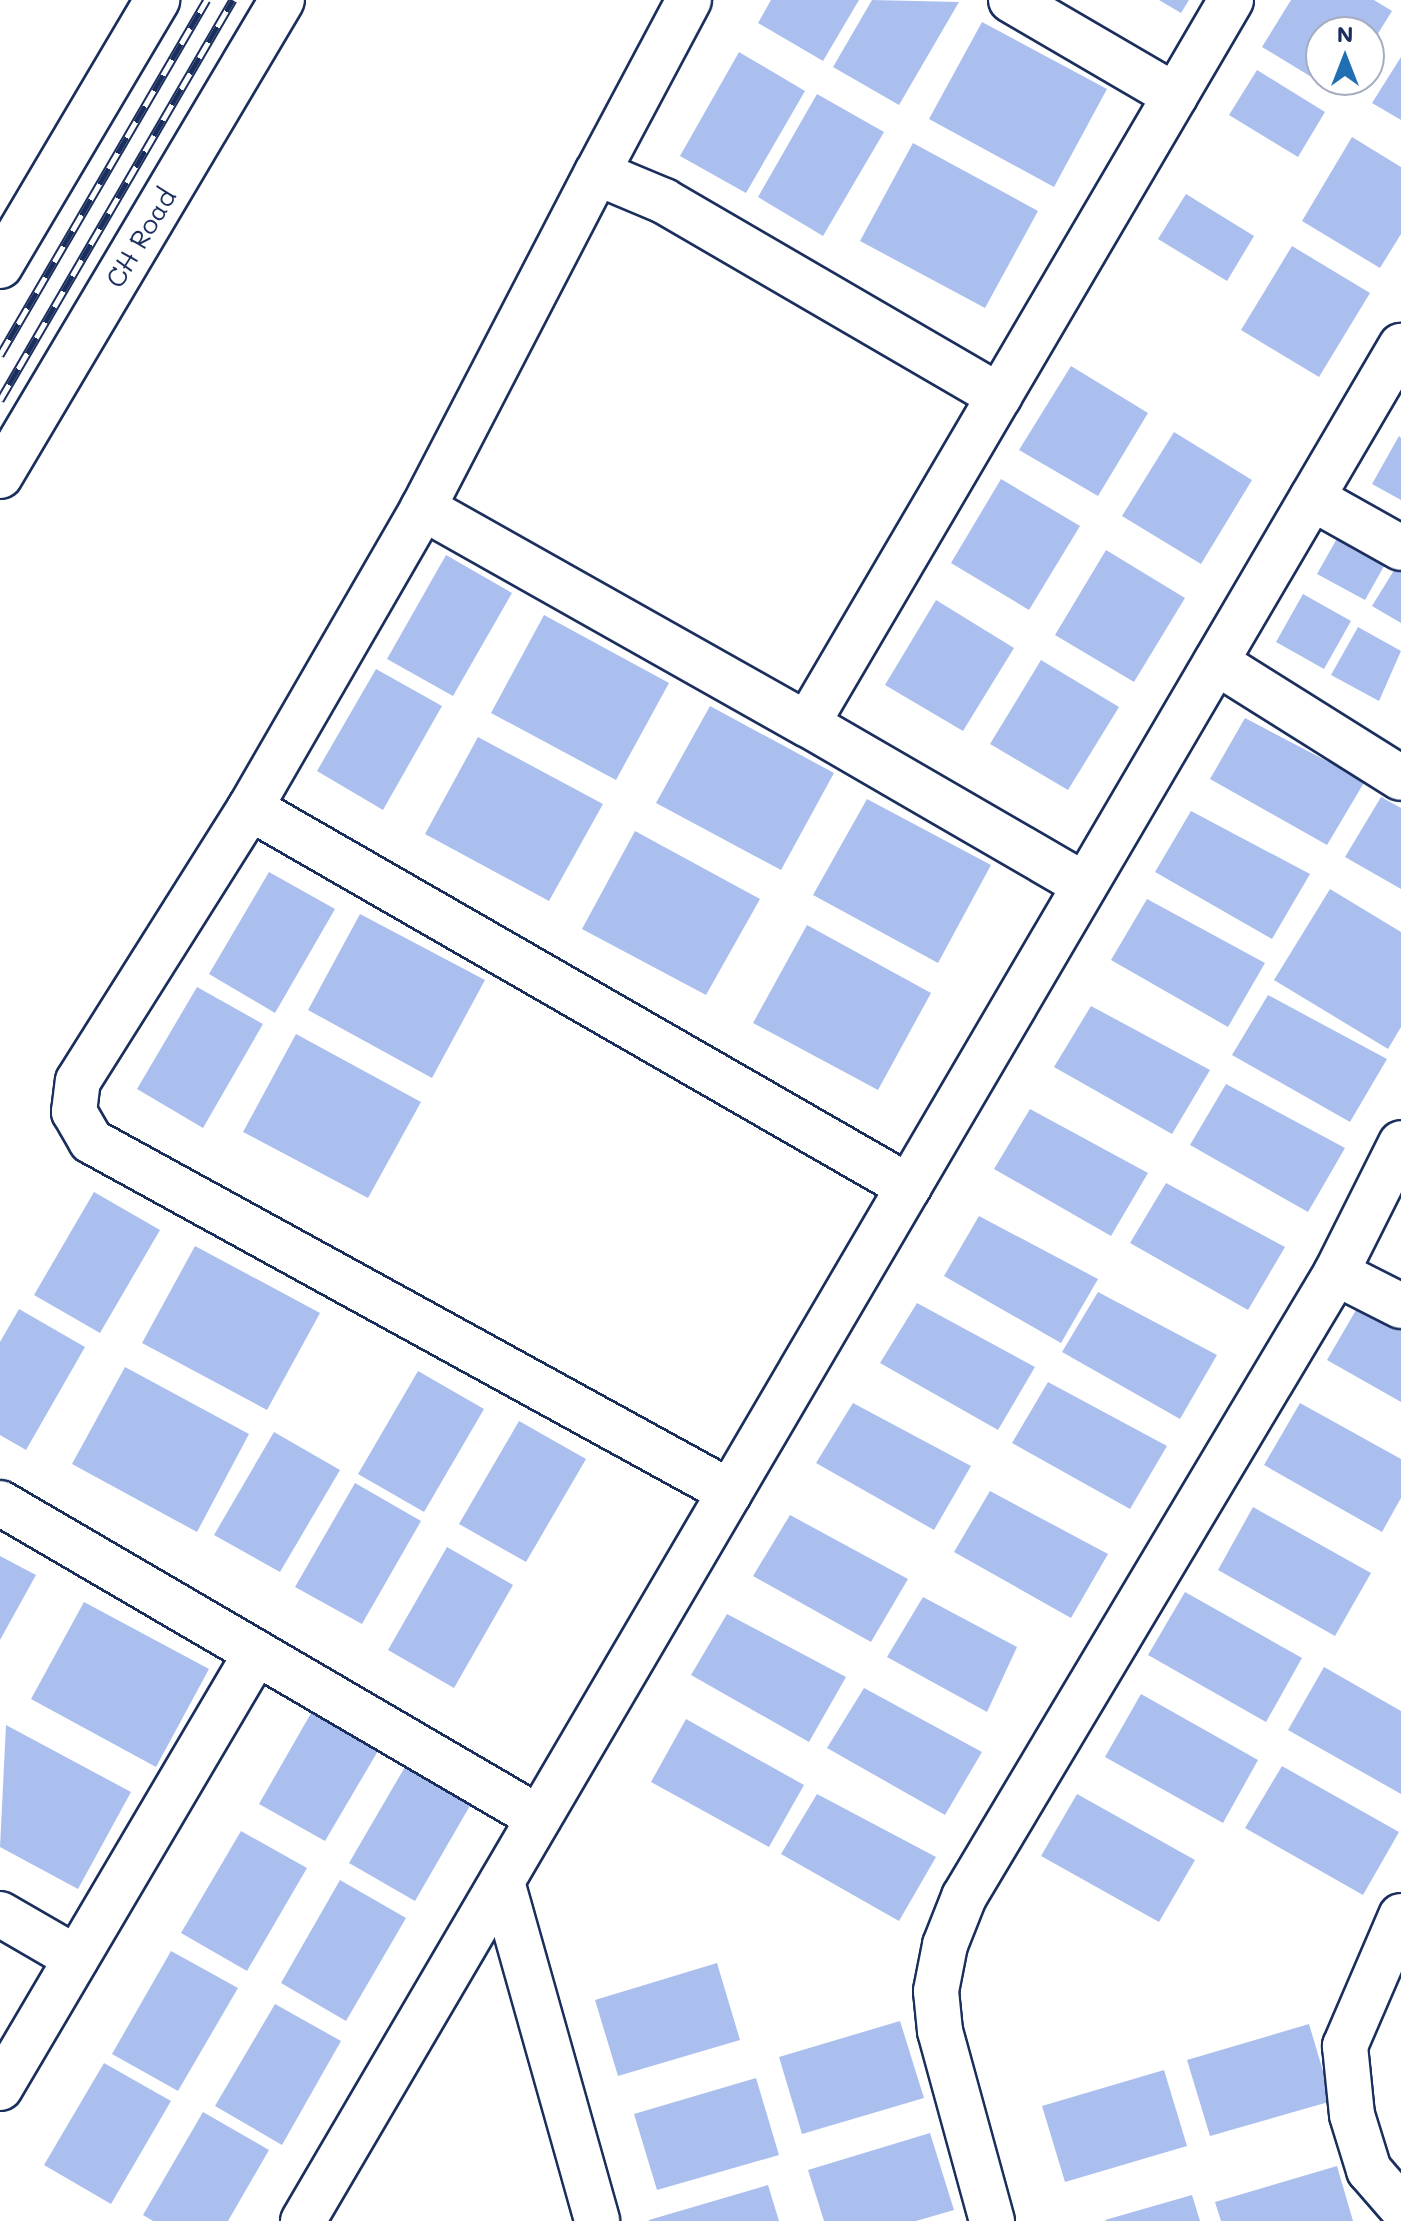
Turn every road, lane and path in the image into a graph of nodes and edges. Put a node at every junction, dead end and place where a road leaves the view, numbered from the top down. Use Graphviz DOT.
graph roads {
  1 [pos="157,0"];
  2 [pos="282,0"];
  3 [pos="689,0"];
  4 [pos="1011,0"];
  5 [pos="1231,0"];
  6 [pos="1175,96"];
  7 [pos="597,173"];
  8 [pos="0,266"];
  9 [pos="1401,346"];
  10 [pos="999,396"];
  11 [pos="0,476"];
  12 [pos="1312,498"];
  13 [pos="423,508"];
  14 [pos="1401,548"];
  15 [pos="1216,662"];
  16 [pos="807,724"];
  17 [pos="1401,778"];
  18 [pos="250,808"];
  19 [pos="1085,885"];
  20 [pos="1401,1143"];
  21 [pos="909,1187"];
  22 [pos="1336,1273"];
  23 [pos="1401,1306"];
  24 [pos="730,1492"];
  25 [pos="0,1503"];
  26 [pos="256,1653"];
  27 [pos="539,1818"];
  28 [pos="502,1882"];
  29 [pos="0,1914"];
  30 [pos="1401,1916"];
  31 [pos="76,1958"];
  32 [pos="0,2088"];
  33 [pos="1401,2207"];
  34 [pos="303,2221"];
  35 [pos="597,2221"];
  36 [pos="992,2221"];
  1 -- 8 [label="street"];
  2 -- 11 [label="street, CH Road"];
  3 -- 7 [label="street"];
  4 -- 6 [label="street"];
  5 -- 6 [label="street"];
  6 -- 10 [label="street"];
  7 -- 10 [label="street"];
  7 -- 13 [label="street"];
  9 -- 12 [label="street"];
  10 -- 16 [label="street"];
  12 -- 14 [label="street"];
  12 -- 15 [label="street"];
  13 -- 16 [label="street"];
  13 -- 18 [label="street"];
  15 -- 17 [label="street"];
  15 -- 19 [label="street"];
  16 -- 19 [label="street"];
  18 -- 21 [label="street"];
  18 -- 24 [label="street"];
  19 -- 21 [label="street"];
  20 -- 22 [label="street"];
  21 -- 24 [label="street"];
  22 -- 23 [label="street"];
  22 -- 36 [label="street"];
  24 -- 27 [label="street"];
  25 -- 26 [label="street"];
  26 -- 27 [label="street"];
  26 -- 31 [label="street"];
  27 -- 28 [label="street"];
  28 -- 34 [label="street"];
  28 -- 35 [label="street"];
  29 -- 31 [label="street"];
  30 -- 33 [label="street"];
  31 -- 32 [label="street"];
}
